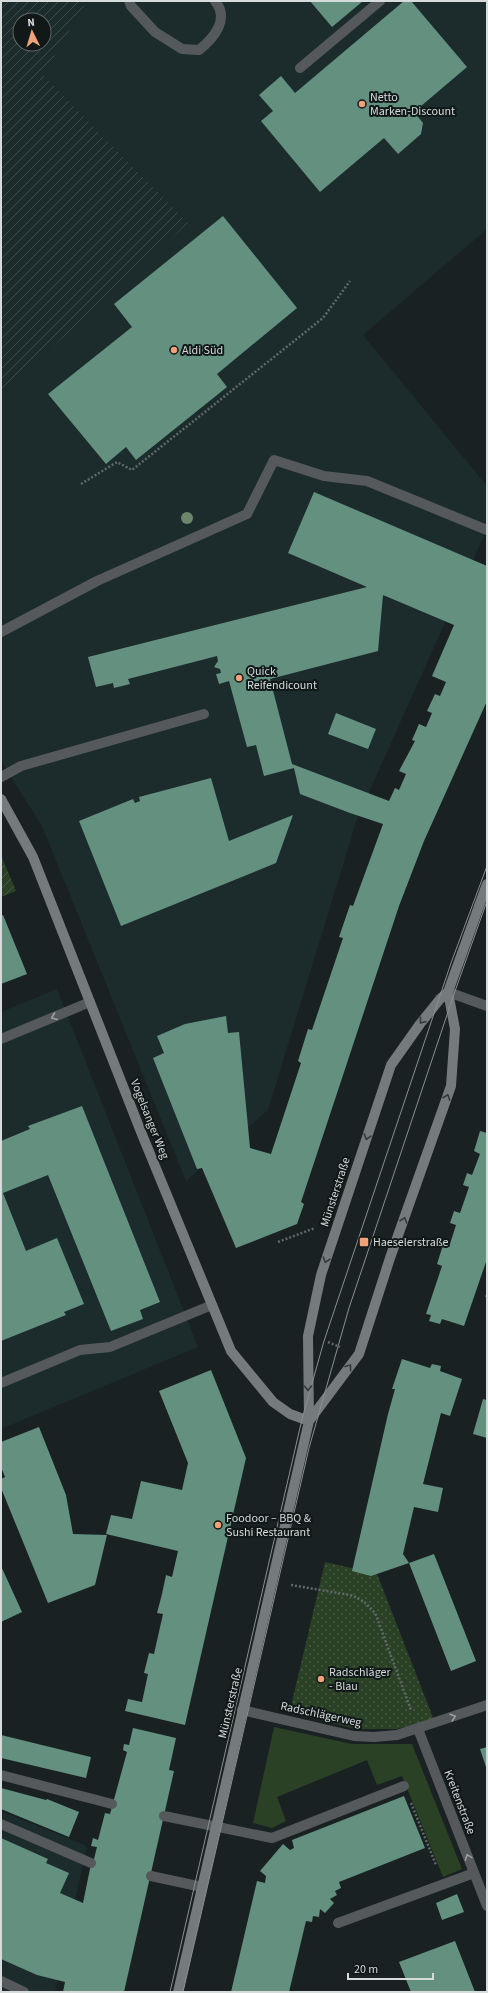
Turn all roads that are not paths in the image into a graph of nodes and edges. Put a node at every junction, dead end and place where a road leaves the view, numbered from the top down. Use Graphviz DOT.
graph roads {
  1 [pos="129,1"];
  2 [pos="215,1"];
  3 [pos="380,1"];
  4 [pos="300,68"];
  5 [pos="487,530"];
  6 [pos="1,632"];
  7 [pos="204,714"];
  8 [pos="1,777"];
  9 [pos="1,799"];
  10 [pos="487,884"];
  11 [pos="448,992"];
  12 [pos="90,1002"];
  13 [pos="487,1006"];
  14 [pos="1,1039"];
  15 [pos="212,1306"];
  16 [pos="1,1383"];
  17 [pos="309,1421"];
  18 [pos="487,1705"];
  19 [pos="242,1710"];
  20 [pos="418,1729"];
  21 [pos="1,1775"];
  22 [pos="404,1786"];
  23 [pos="112,1804"];
  24 [pos="164,1816"];
  25 [pos="1,1824"];
  26 [pos="216,1827"];
  27 [pos="91,1863"];
  28 [pos="474,1873"];
  29 [pos="151,1876"];
  30 [pos="202,1887"];
  31 [pos="487,1906"];
  32 [pos="338,1924"];
  33 [pos="1,1981"];
  34 [pos="24,1992"];
  35 [pos="178,1992"];
  1 -- 2 [label="street"];
  3 -- 4 [label="street"];
  5 -- 6 [label="street"];
  7 -- 8 [label="street"];
  9 -- 12 [label="street, Vogelsanger Weg"];
  10 -- 11 [label="street, Münsterstraße"];
  11 -- 13 [label="street"];
  11 -- 17 [label="street, Münsterstraße, one-way"];
  17 -- 11 [label="street, Münsterstraße, one-way"];
  12 -- 14 [label="street, one-way"];
  12 -- 15 [label="street, Vogelsanger Weg"];
  15 -- 16 [label="street"];
  15 -- 17 [label="street, Vogelsanger Weg"];
  17 -- 19 [label="street, Münsterstraße"];
  20 -- 18 [label="street, Radschlägerweg, one-way"];
  19 -- 20 [label="street, Radschlägerweg"];
  19 -- 26 [label="street, Münsterstraße"];
  28 -- 20 [label="street, Kreitenstraße, one-way"];
  21 -- 23 [label="street"];
  22 -- 26 [label="street"];
  24 -- 26 [label="street"];
  25 -- 27 [label="street"];
  26 -- 30 [label="street, Münsterstraße"];
  28 -- 31 [label="street, Kreitenstraße"];
  28 -- 32 [label="street"];
  29 -- 30 [label="street"];
  30 -- 35 [label="street, Münsterstraße"];
  33 -- 34 [label="street"];
}
